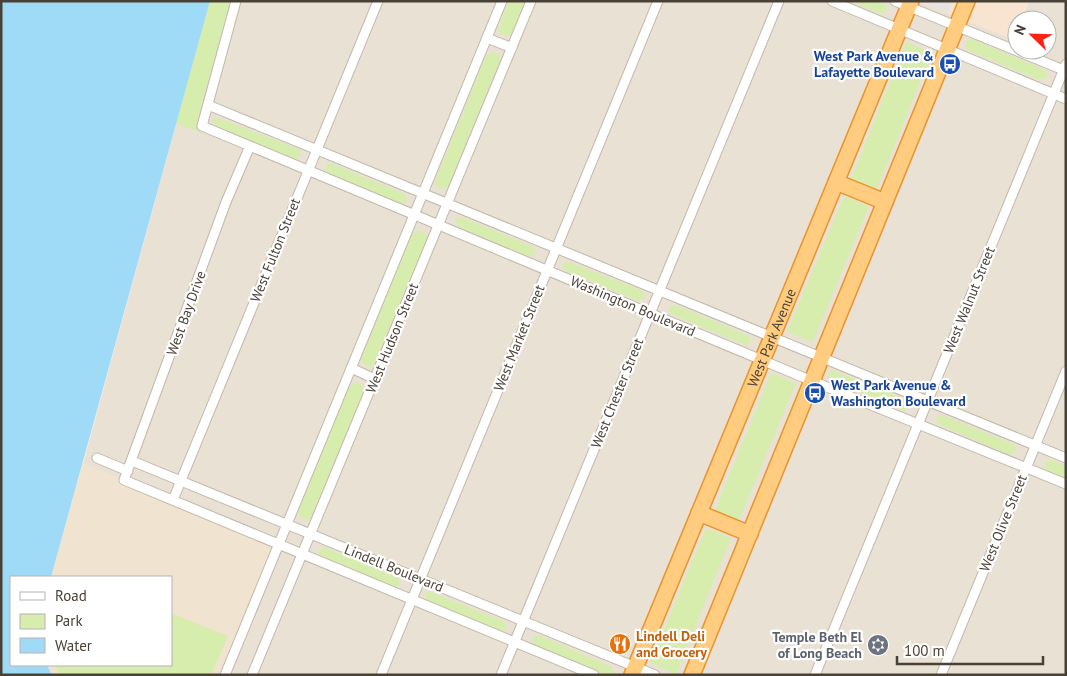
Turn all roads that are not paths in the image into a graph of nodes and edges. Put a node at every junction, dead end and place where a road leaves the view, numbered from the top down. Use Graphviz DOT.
graph roads {
  1 [pos="236,1"];
  2 [pos="378,1"];
  3 [pos="502,1"];
  4 [pos="531,1"];
  5 [pos="658,1"];
  6 [pos="779,1"];
  7 [pos="832,1"];
  8 [pos="967,1"];
  9 [pos="905,3"];
  10 [pos="957,27"];
  11 [pos="899,29"];
  12 [pos="487,38"];
  13 [pos="512,48"];
  14 [pos="948,49"];
  15 [pos="1065,68"];
  16 [pos="1052,94"];
  17 [pos="1066,99"];
  18 [pos="208,104"];
  19 [pos="250,146"];
  20 [pos="317,149"];
  21 [pos="308,170"];
  22 [pos="836,182"];
  23 [pos="423,193"];
  24 [pos="885,202"];
  25 [pos="448,204"];
  26 [pos="414,215"];
  27 [pos="439,225"];
  28 [pos="556,248"];
  29 [pos="547,270"];
  30 [pos="659,291"];
  31 [pos="650,313"];
  32 [pos="772,337"];
  33 [pos="822,358"];
  34 [pos="762,360"];
  35 [pos="351,368"];
  36 [pos="1066,371"];
  37 [pos="375,378"];
  38 [pos="812,381"];
  39 [pos="928,402"];
  40 [pos="918,424"];
  41 [pos="1035,446"];
  42 [pos="97,458"];
  43 [pos="1066,458"];
  44 [pos="132,461"];
  45 [pos="1026,468"];
  46 [pos="126,475"];
  47 [pos="180,480"];
  48 [pos="1066,484"];
  49 [pos="173,500"];
  50 [pos="699,513"];
  51 [pos="287,524"];
  52 [pos="311,534"];
  53 [pos="750,534"];
  54 [pos="278,544"];
  55 [pos="302,554"];
  56 [pos="420,579"];
  57 [pos="412,599"];
  58 [pos="523,621"];
  59 [pos="514,642"];
  60 [pos="634,671"];
  61 [pos="224,675"];
  62 [pos="252,675"];
  63 [pos="381,675"];
  64 [pos="501,675"];
  65 [pos="594,675"];
  66 [pos="655,675"];
  67 [pos="692,675"];
  68 [pos="815,675"];
  69 [pos="941,675"];
  1 -- 18 [label="street"];
  2 -- 20 [label="street, West Fulton Street"];
  3 -- 12 [label="street, West Hudson Street"];
  4 -- 13 [label="street, West Hudson Street"];
  5 -- 28 [label="street, West Market Street"];
  6 -- 30 [label="street, West Chester Street"];
  7 -- 11 [label="street"];
  8 -- 10 [label="highway"];
  9 -- 10 [label="street"];
  9 -- 11 [label="highway, West Park Avenue"];
  10 -- 14 [label="highway"];
  10 -- 15 [label="street"];
  11 -- 14 [label="street"];
  11 -- 22 [label="highway, West Park Avenue"];
  12 -- 13 [label="street"];
  12 -- 23 [label="street, West Hudson Street"];
  13 -- 25 [label="street, West Hudson Street"];
  14 -- 16 [label="street"];
  14 -- 24 [label="highway"];
  15 -- 16 [label="street, West Walnut Street"];
  16 -- 17 [label="street"];
  16 -- 39 [label="street, West Walnut Street"];
  18 -- 19 [label="street, Washington Boulevard"];
  18 -- 20 [label="street, Washington Boulevard"];
  19 -- 21 [label="street, Washington Boulevard"];
  19 -- 44 [label="street, West Bay Drive"];
  20 -- 21 [label="street, West Fulton Street"];
  20 -- 23 [label="street, Washington Boulevard"];
  21 -- 26 [label="street, Washington Boulevard"];
  21 -- 47 [label="street, West Fulton Street"];
  22 -- 24 [label="highway"];
  22 -- 32 [label="highway, West Park Avenue"];
  23 -- 25 [label="street, Washington Boulevard"];
  23 -- 26 [label="street, West Hudson Street"];
  24 -- 33 [label="highway"];
  25 -- 27 [label="street, West Hudson Street"];
  25 -- 28 [label="street, Washington Boulevard"];
  26 -- 27 [label="street, Washington Boulevard"];
  26 -- 35 [label="street, West Hudson Street"];
  27 -- 29 [label="street, Washington Boulevard"];
  27 -- 37 [label="street, West Hudson Street"];
  28 -- 29 [label="street, West Market Street"];
  28 -- 30 [label="street, Washington Boulevard"];
  29 -- 31 [label="street, Washington Boulevard"];
  29 -- 56 [label="street, West Market Street"];
  30 -- 31 [label="street, West Chester Street"];
  30 -- 32 [label="street, Washington Boulevard"];
  31 -- 34 [label="street, Washington Boulevard"];
  31 -- 58 [label="street, West Chester Street"];
  32 -- 33 [label="street, Washington Boulevard"];
  32 -- 34 [label="highway, West Park Avenue"];
  33 -- 38 [label="highway"];
  33 -- 39 [label="street, Washington Boulevard"];
  34 -- 38 [label="street, Washington Boulevard"];
  34 -- 50 [label="highway, West Park Avenue"];
  35 -- 37 [label="street"];
  35 -- 51 [label="street, West Hudson Street"];
  36 -- 41 [label="street, West Olive Street"];
  37 -- 52 [label="street, West Hudson Street"];
  38 -- 40 [label="street, Washington Boulevard"];
  38 -- 53 [label="highway"];
  39 -- 40 [label="street, West Walnut Street"];
  39 -- 41 [label="street, Washington Boulevard"];
  40 -- 45 [label="street, Washington Boulevard"];
  40 -- 68 [label="street, West Walnut Street"];
  41 -- 43 [label="street, Washington Boulevard"];
  41 -- 45 [label="street, West Olive Street"];
  42 -- 46 [label="street, Lindell Boulevard"];
  44 -- 46 [label="street, West Bay Drive"];
  44 -- 47 [label="street, Lindell Boulevard"];
  45 -- 48 [label="street, Washington Boulevard"];
  45 -- 69 [label="street, West Olive Street"];
  46 -- 49 [label="street, Lindell Boulevard"];
  47 -- 49 [label="street, West Fulton Street"];
  47 -- 51 [label="street, Lindell Boulevard"];
  49 -- 54 [label="street, Lindell Boulevard"];
  50 -- 53 [label="highway"];
  50 -- 60 [label="highway, West Park Avenue"];
  51 -- 52 [label="street, Lindell Boulevard"];
  51 -- 54 [label="street, West Hudson Street"];
  52 -- 55 [label="street, West Hudson Street"];
  52 -- 56 [label="street, Lindell Boulevard"];
  53 -- 67 [label="highway"];
  54 -- 55 [label="street, Lindell Boulevard"];
  54 -- 61 [label="street, West Hudson Street"];
  55 -- 57 [label="street, Lindell Boulevard"];
  55 -- 62 [label="street, West Hudson Street"];
  56 -- 57 [label="street, West Market Street"];
  56 -- 58 [label="street, Lindell Boulevard"];
  57 -- 59 [label="street, Lindell Boulevard"];
  57 -- 63 [label="street, West Market Street"];
  58 -- 59 [label="street, West Chester Street"];
  58 -- 60 [label="street, Lindell Boulevard"];
  59 -- 64 [label="street, West Chester Street"];
  59 -- 65 [label="street, Lindell Boulevard"];
  60 -- 66 [label="street, Lindell Boulevard"];
}
